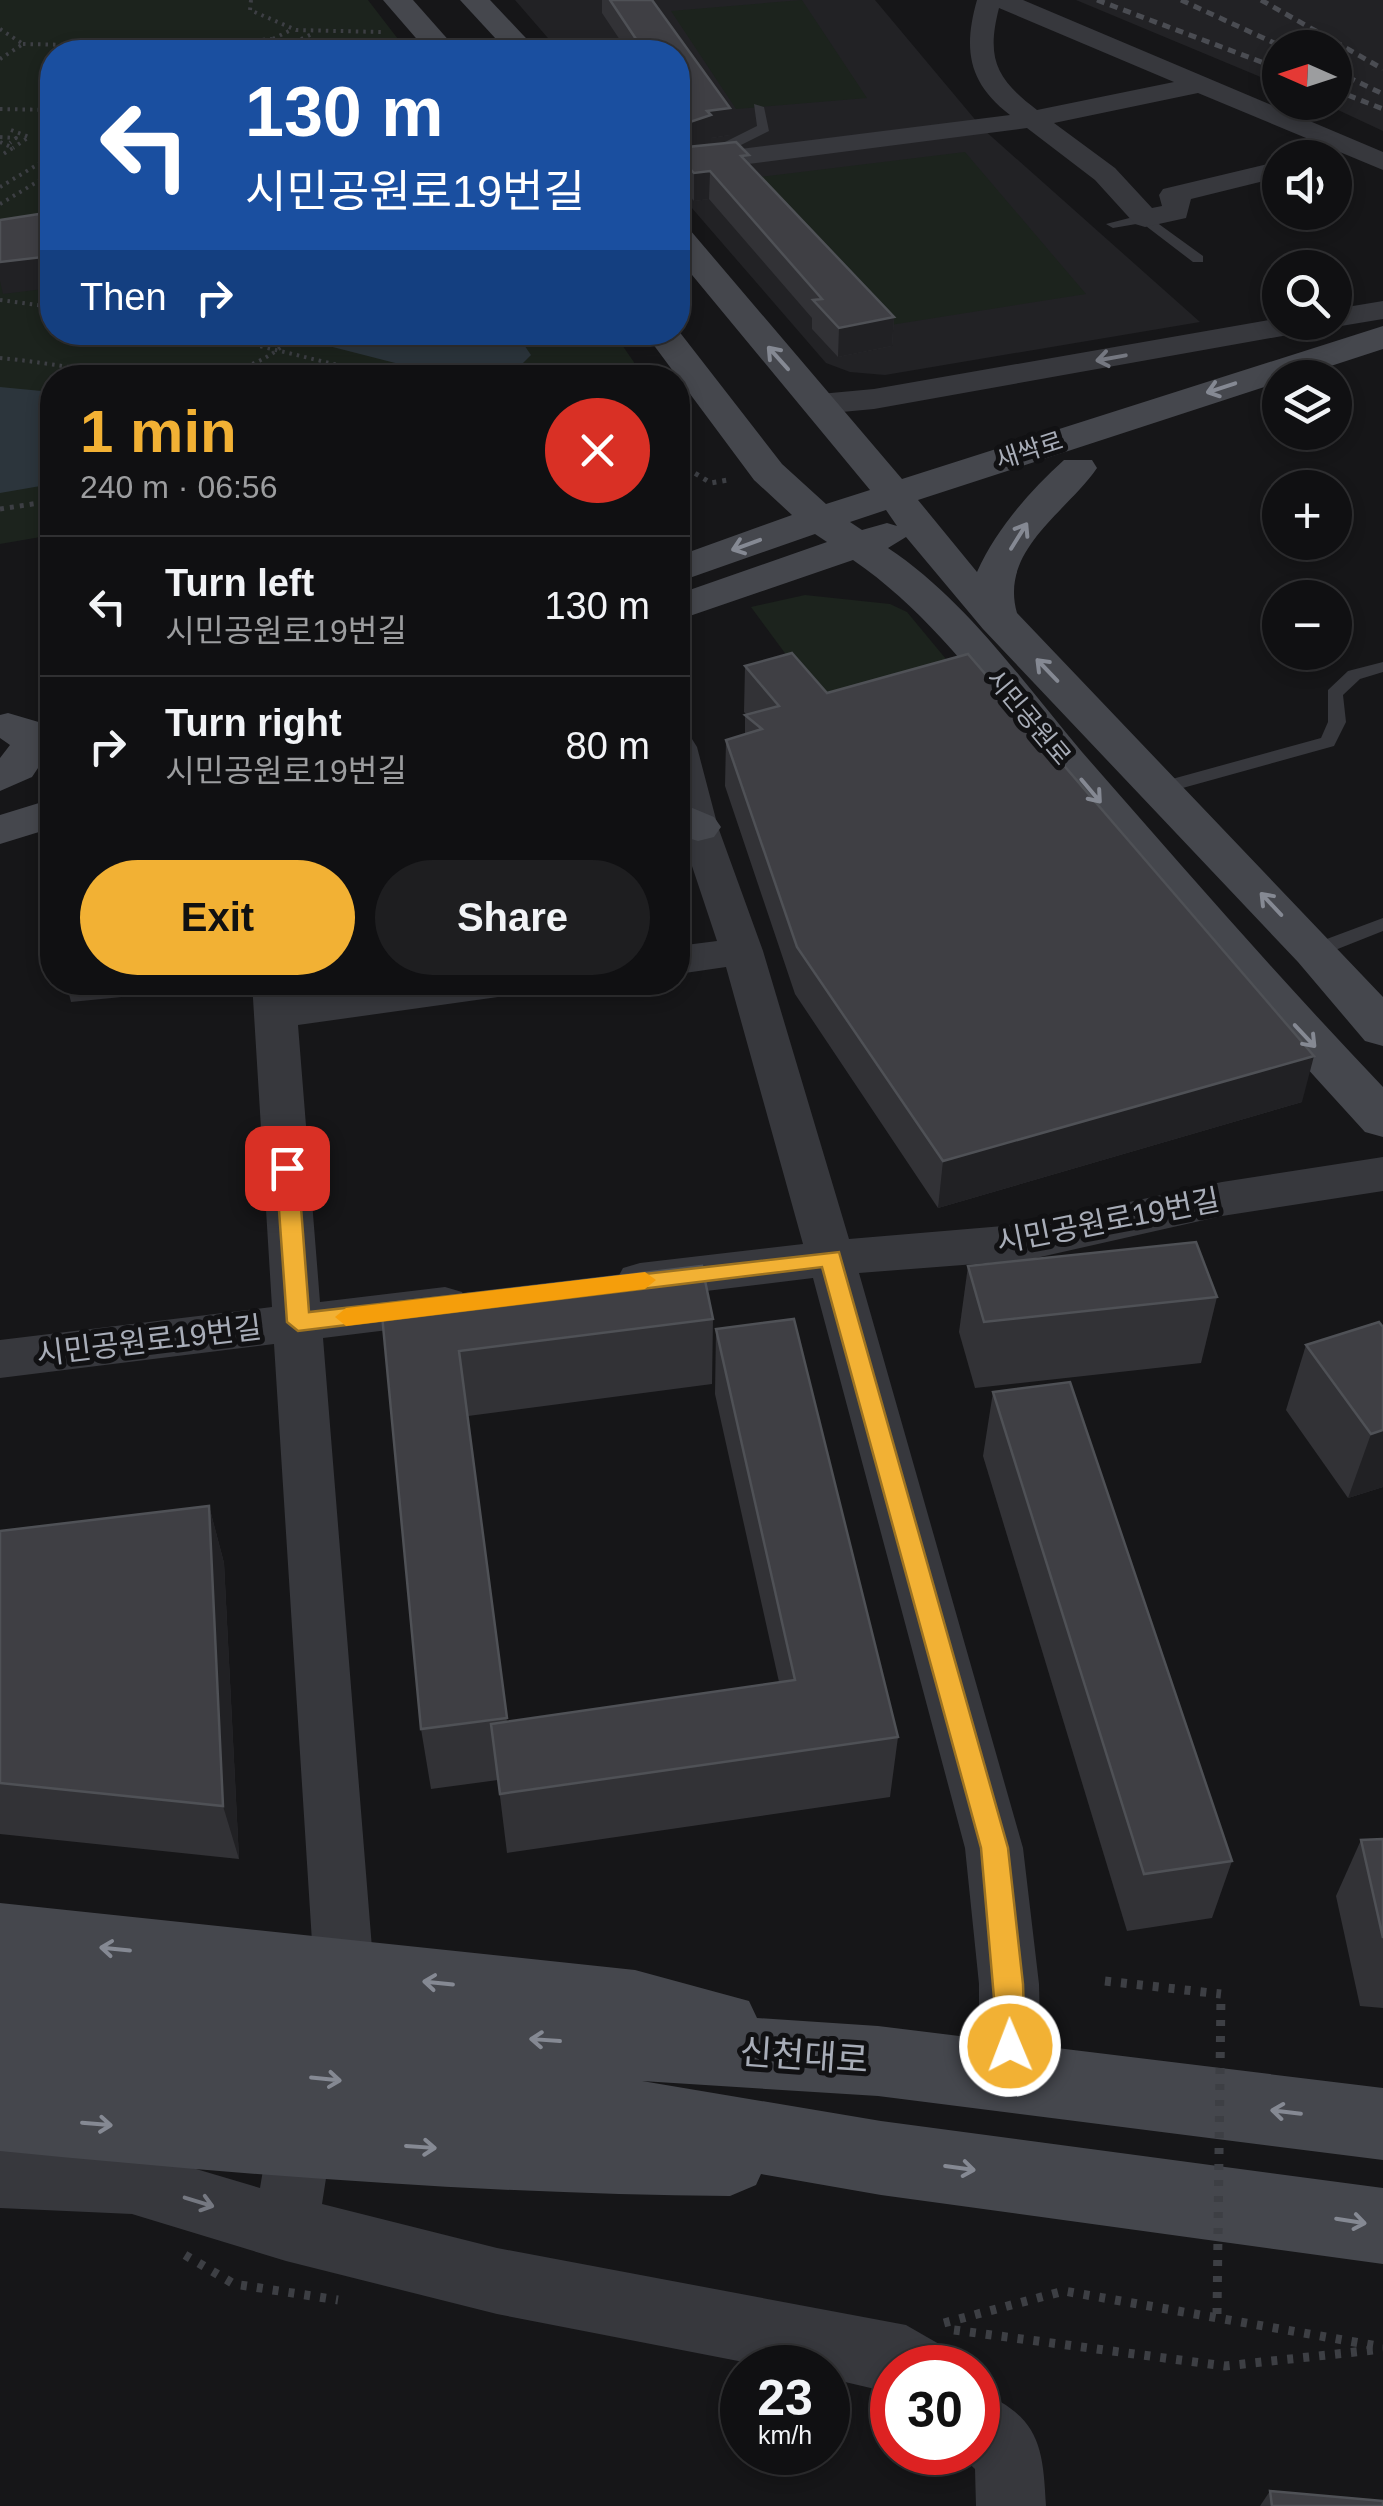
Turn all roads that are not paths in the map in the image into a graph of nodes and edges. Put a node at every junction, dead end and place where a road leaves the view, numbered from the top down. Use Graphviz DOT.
graph roads {
  1 [pos="397,0"];
  2 [pos="474,0"];
  3 [pos="989,0"];
  4 [pos="1002,0"];
  5 [pos="433,40"];
  6 [pos="512,40"];
  7 [pos="1195,86"];
  8 [pos="758,107"];
  9 [pos="1036,120"];
  10 [pos="1371,156"];
  11 [pos="690,158"];
  12 [pos="690,161"];
  13 [pos="1262,173"];
  14 [pos="1145,218"];
  15 [pos="1114,224"];
  16 [pos="690,251"];
  17 [pos="1198,258"];
  18 [pos="1383,310"];
  19 [pos="1352,315"];
  20 [pos="1262,330"];
  21 [pos="1383,337"];
  22 [pos="671,345"];
  23 [pos="686,365"];
  24 [pos="1383,366"];
  25 [pos="690,370"];
  26 [pos="1352,376"];
  27 [pos="820,404"];
  28 [pos="1262,406"];
  29 [pos="1078,468"];
  30 [pos="905,508"];
  31 [pos="819,518"];
  32 [pos="860,546"];
  33 [pos="690,566"];
  34 [pos="757,584"];
  35 [pos="690,604"];
  36 [pos="979,628"];
  37 [pos="1383,667"];
  38 [pos="40,709"];
  39 [pos="3,719"];
  40 [pos="40,724"];
  41 [pos="40,775"];
  42 [pos="0,777"];
  43 [pos="0,786"];
  44 [pos="1161,788"];
  45 [pos="40,816"];
  46 [pos="690,827"];
  47 [pos="0,830"];
  48 [pos="1383,924"];
  49 [pos="742,951"];
  50 [pos="1315,951"];
  51 [pos="690,958"];
  52 [pos="318,995"];
  53 [pos="275,998"];
  54 [pos="1383,1029"];
  55 [pos="1383,1119"];
  56 [pos="1383,1174"];
  57 [pos="831,1258"];
  58 [pos="594,1286"];
  59 [pos="496,1298"];
  60 [pos="298,1322"];
  61 [pos="0,1359"];
  62 [pos="0,1936"];
  63 [pos="344,1973"];
  64 [pos="0,1988"];
  65 [pos="226,2039"];
  66 [pos="0,2052"];
  67 [pos="878,2061"];
  68 [pos="1010,2078"];
  69 [pos="0,2115"];
  70 [pos="1383,2124"];
  71 [pos="300,2140"];
  72 [pos="881,2158"];
  73 [pos="0,2176"];
  74 [pos="1383,2226"];
  75 [pos="286,2228"];
  76 [pos="870,2352"];
  77 [pos="1000,2446"];
  78 [pos="1011,2506"];
  1 -- 5 [label="main road"];
  2 -- 6 [label="main road"];
  3 -- 9 [label="street"];
  4 -- 7 [label="street"];
  7 -- 9 [label="street"];
  7 -- 10 [label="street"];
  8 -- 11 [label="lane"];
  9 -- 12 [label="street"];
  9 -- 14 [label="street"];
  13 -- 14 [label="street"];
  14 -- 15 [label="lane"];
  14 -- 17 [label="lane"];
  27 -- 16 [label="main road, 시민공원로, one-way"];
  18 -- 19 [label="street"];
  20 -- 27 [label="street, one-way"];
  21 -- 30 [label="main road, 새싹로, one-way"];
  22 -- 23 [label="main road, 시민공원로"];
  24 -- 26 [label="main road"];
  25 -- 31 [label="main road, 시민공원로"];
  27 -- 30 [label="main road, 시민공원로"];
  28 -- 29 [label="main road, 새싹로"];
  29 -- 30 [label="main road, 새싹로"];
  36 -- 29 [label="main road, one-way"];
  30 -- 31 [label="main road, 새싹로"];
  30 -- 32 [label="main road, 새싹로"];
  30 -- 36 [label="main road, 시민공원로"];
  31 -- 32 [label="main road, 시민공원로"];
  31 -- 33 [label="main road, 새싹로, one-way"];
  32 -- 34 [label="main road, 새싹로"];
  32 -- 36 [label="main road, 시민공원로"];
  34 -- 35 [label="main road, 새싹로"];
  34 -- 36 [label="main road"];
  44 -- 36 [label="main road, 시민공원로, one-way"];
  36 -- 55 [label="main road, 시민공원로, one-way"];
  37 -- 44 [label="lane"];
  38 -- 39 [label="main road"];
  39 -- 40 [label="main road"];
  39 -- 42 [label="main road"];
  41 -- 43 [label="main road"];
  50 -- 44 [label="main road, 시민공원로, one-way"];
  45 -- 47 [label="main road"];
  46 -- 49 [label="street"];
  48 -- 50 [label="lane"];
  49 -- 51 [label="street"];
  49 -- 57 [label="street"];
  50 -- 54 [label="main road, 시민공원로"];
  52 -- 53 [label="street"];
  53 -- 60 [label="street, 시민공원로19번길"];
  56 -- 57 [label="street, 시민공원로19번길"];
  57 -- 58 [label="street, 시민공원로19번길"];
  57 -- 68 [label="street"];
  59 -- 60 [label="street, 시민공원로19번길"];
  60 -- 61 [label="street, 시민공원로19번길"];
  60 -- 63 [label="street"];
  63 -- 62 [label="main road, one-way"];
  67 -- 63 [label="main road, one-way"];
  64 -- 65 [label="main road"];
  65 -- 66 [label="main road"];
  67 -- 65 [label="main road, 신천대로, one-way"];
  65 -- 72 [label="main road, one-way"];
  67 -- 68 [label="main road, 신천대로"];
  70 -- 68 [label="main road, 신천대로, one-way"];
  69 -- 71 [label="main road, one-way"];
  71 -- 72 [label="main road, one-way"];
  71 -- 75 [label="street"];
  72 -- 74 [label="main road, one-way"];
  73 -- 75 [label="street, one-way"];
  75 -- 76 [label="street"];
  77 -- 78 [label="street"];
}
